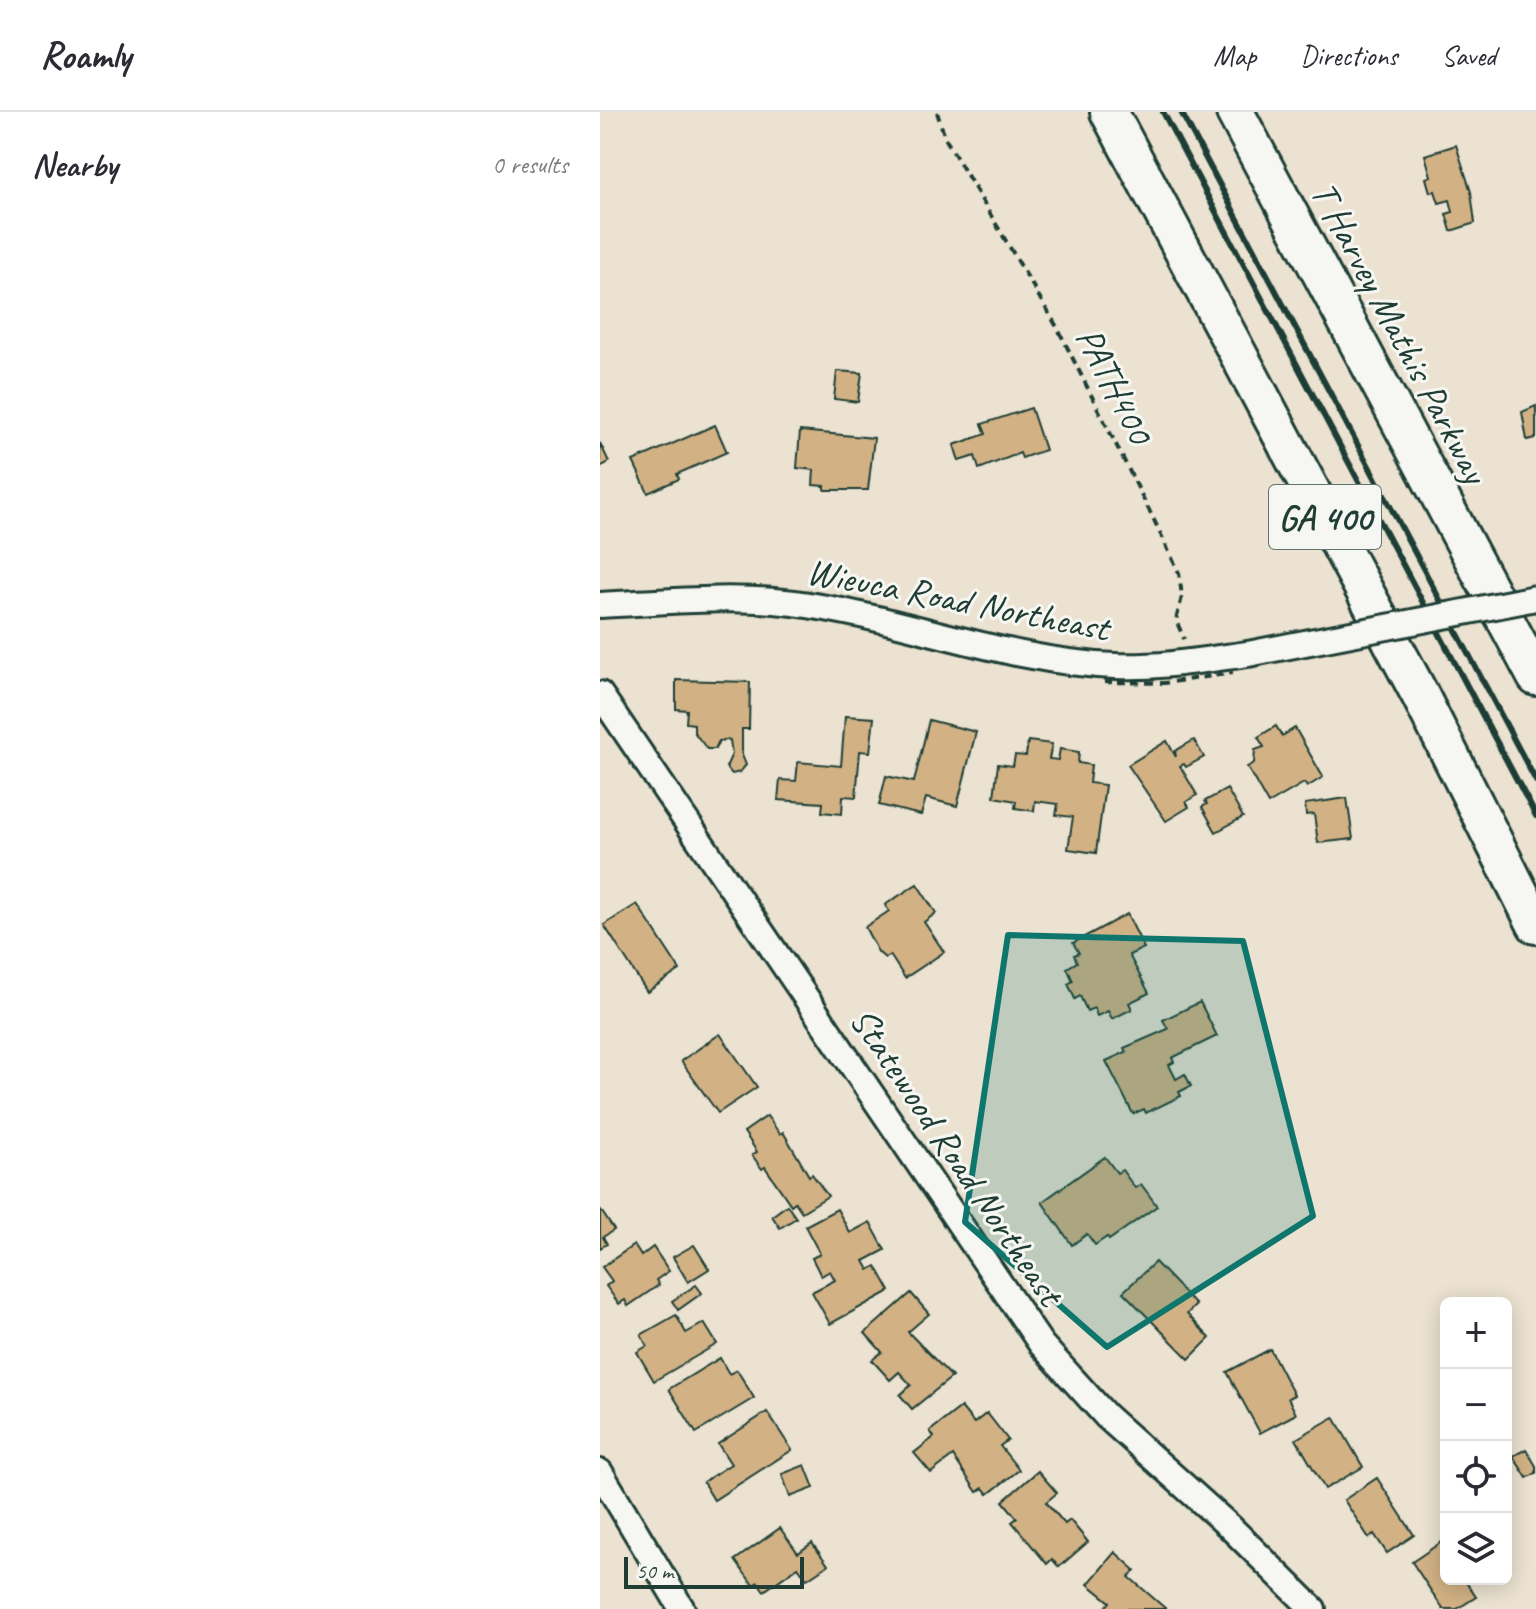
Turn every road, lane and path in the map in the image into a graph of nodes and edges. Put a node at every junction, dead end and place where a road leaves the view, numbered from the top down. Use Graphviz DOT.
graph roads {
  1 [pos="937,112"];
  2 [pos="1109,112"];
  3 [pos="1235,112"];
  4 [pos="1536,598"];
  5 [pos="600,605"];
  6 [pos="1193,642"];
  7 [pos="1536,677"];
  8 [pos="600,694"];
  9 [pos="1536,925"];
  10 [pos="600,1472"];
  11 [pos="682,1609"];
  12 [pos="1313,1609"];
  1 -- 6 [label="path, PATH400"];
  2 -- 9 [label="highway, GA 400"];
  3 -- 7 [label="highway, T Harvey Mathis Parkway / GA 400"];
  4 -- 5 [label="street, Wieuca Road Northeast, bridge"];
  8 -- 12 [label="street, Statewood Road Northeast"];
  10 -- 11 [label="street"];
}
